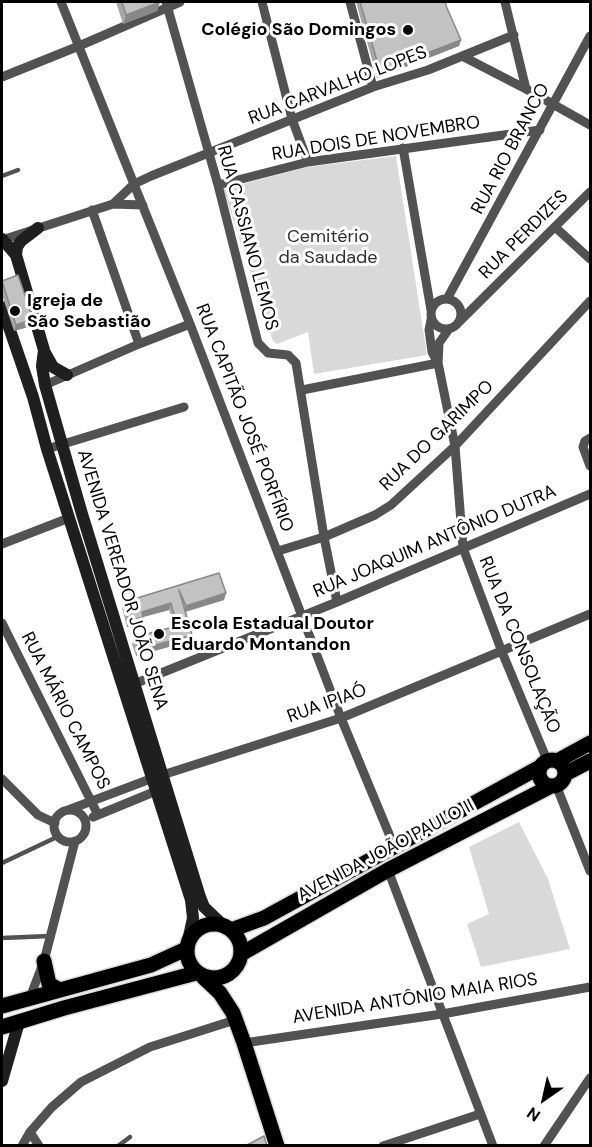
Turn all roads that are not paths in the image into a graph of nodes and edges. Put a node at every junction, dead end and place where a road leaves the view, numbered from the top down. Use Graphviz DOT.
graph roads {
  1 [pos="61,2"];
  2 [pos="180,2"];
  3 [pos="262,2"];
  4 [pos="350,2"];
  5 [pos="505,2"];
  6 [pos="167,4"];
  7 [pos="514,35"];
  8 [pos="591,36"];
  9 [pos="79,46"];
  10 [pos="462,56"];
  11 [pos="2,77"];
  12 [pos="373,87"];
  13 [pos="526,88"];
  14 [pos="553,105"];
  15 [pos="292,119"];
  16 [pos="591,125"];
  17 [pos="540,130"];
  18 [pos="403,148"];
  19 [pos="208,153"];
  20 [pos="308,162"];
  21 [pos="18,170"];
  22 [pos="2,176"];
  23 [pos="134,184"];
  24 [pos="218,185"];
  25 [pos="591,192"];
  26 [pos="113,204"];
  27 [pos="143,205"];
  28 [pos="92,210"];
  29 [pos="555,227"];
  30 [pos="38,228"];
  31 [pos="2,240"];
  32 [pos="16,255"];
  33 [pos="591,259"];
  34 [pos="460,277"];
  35 [pos="447,299"];
  36 [pos="481,301"];
  37 [pos="591,301"];
  38 [pos="458,305"];
  39 [pos="2,307"];
  40 [pos="431,310"];
  41 [pos="431,320"];
  42 [pos="458,323"];
  43 [pos="190,324"];
  44 [pos="449,329"];
  45 [pos="139,344"];
  46 [pos="44,350"];
  47 [pos="19,361"];
  48 [pos="438,363"];
  49 [pos="42,366"];
  50 [pos="67,375"];
  51 [pos="45,385"];
  52 [pos="302,390"];
  53 [pos="184,407"];
  54 [pos="587,441"];
  55 [pos="63,445"];
  56 [pos="455,446"];
  57 [pos="47,449"];
  58 [pos="591,466"];
  59 [pos="591,494"];
  60 [pos="69,518"];
  61 [pos="324,537"];
  62 [pos="2,544"];
  63 [pos="463,548"];
  64 [pos="278,551"];
  65 [pos="337,602"];
  66 [pos="591,614"];
  67 [pos="303,616"];
  68 [pos="2,623"];
  69 [pos="502,652"];
  70 [pos="129,686"];
  71 [pos="341,718"];
  72 [pos="591,743"];
  73 [pos="591,761"];
  74 [pos="553,772"];
  75 [pos="2,779"];
  76 [pos="160,783"];
  77 [pos="93,802"];
  78 [pos="68,810"];
  79 [pos="98,815"];
  80 [pos="85,820"];
  81 [pos="55,824"];
  82 [pos="59,837"];
  83 [pos="75,841"];
  84 [pos="394,846"];
  85 [pos="2,863"];
  86 [pos="388,870"];
  87 [pos="591,871"];
  88 [pos="283,908"];
  89 [pos="290,925"];
  90 [pos="228,928"];
  91 [pos="50,936"];
  92 [pos="2,938"];
  93 [pos="187,945"];
  94 [pos="241,954"];
  95 [pos="44,960"];
  96 [pos="135,969"];
  97 [pos="200,975"];
  98 [pos="228,975"];
  99 [pos="591,987"];
  100 [pos="142,988"];
  101 [pos="60,990"];
  102 [pos="30,1000"];
  103 [pos="2,1006"];
  104 [pos="442,1014"];
  105 [pos="234,1016"];
  106 [pos="18,1022"];
  107 [pos="2,1027"];
  108 [pos="244,1043"];
  109 [pos="591,1078"];
  110 [pos="2,1082"];
  111 [pos="480,1114"];
  112 [pos="30,1132"];
  113 [pos="130,1137"];
  114 [pos="22,1146"];
  115 [pos="39,1146"];
  116 [pos="118,1146"];
  117 [pos="277,1146"];
  118 [pos="383,1146"];
  119 [pos="493,1146"];
  120 [pos="544,1146"];
  1 -- 9 [label="street, RUA CAPITÃO JOSÉ PORFÍRIO"];
  2 -- 6 [label="street"];
  3 -- 15 [label="street"];
  4 -- 12 [label="street"];
  5 -- 7 [label="street"];
  6 -- 9 [label="street"];
  6 -- 19 [label="street, RUA CASSIANO LEMOS"];
  7 -- 10 [label="street, RUA CARVALHO LOPES"];
  7 -- 13 [label="street"];
  8 -- 14 [label="street, RUA RIO BRANCO"];
  9 -- 11 [label="street"];
  9 -- 23 [label="street, RUA CAPITÃO JOSÉ PORFÍRIO"];
  10 -- 12 [label="street, RUA CARVALHO LOPES"];
  10 -- 13 [label="street"];
  12 -- 15 [label="street, RUA CARVALHO LOPES"];
  13 -- 14 [label="street"];
  14 -- 16 [label="street"];
  14 -- 17 [label="street, RUA RIO BRANCO"];
  15 -- 19 [label="street, RUA CARVALHO LOPES"];
  15 -- 20 [label="street"];
  17 -- 18 [label="street, RUA DOIS DE NOVEMBRO"];
  17 -- 34 [label="street, RUA RIO BRANCO"];
  18 -- 20 [label="street, RUA DOIS DE NOVEMBRO"];
  18 -- 40 [label="street"];
  19 -- 23 [label="street, RUA CARVALHO LOPES"];
  19 -- 24 [label="street, RUA CASSIANO LEMOS"];
  20 -- 24 [label="street, RUA DOIS DE NOVEMBRO"];
  21 -- 22 [label="lane"];
  23 -- 26 [label="street, RUA CARVALHO LOPES"];
  23 -- 27 [label="street, RUA CAPITÃO JOSÉ PORFÍRIO"];
  24 -- 52 [label="street, RUA CASSIANO LEMOS"];
  25 -- 29 [label="street, RUA PERDIZES"];
  26 -- 27 [label="street, RUA CARVALHO LOPES"];
  26 -- 28 [label="street, RUA CARVALHO LOPES"];
  27 -- 43 [label="street, RUA CAPITÃO JOSÉ PORFÍRIO"];
  28 -- 30 [label="street, RUA CARVALHO LOPES"];
  28 -- 45 [label="street"];
  29 -- 33 [label="street"];
  29 -- 36 [label="street, RUA PERDIZES"];
  30 -- 31 [label="street, RUA CARVALHO LOPES"];
  30 -- 32 [label="main road"];
  31 -- 32 [label="main road, AVENIDA VEREADOR JOÃO SENA"];
  32 -- 46 [label="main road, AVENIDA VEREADOR JOÃO SENA"];
  34 -- 35 [label="street, RUA RIO BRANCO"];
  34 -- 38 [label="street, RUA RIO BRANCO"];
  35 -- 38 [label="street"];
  35 -- 40 [label="street"];
  36 -- 38 [label="street, RUA PERDIZES"];
  36 -- 42 [label="street, RUA PERDIZES"];
  37 -- 56 [label="street, RUA DO GARIMPO"];
  38 -- 42 [label="street"];
  39 -- 47 [label="main road, AVENIDA VEREADOR JOÃO SENA"];
  40 -- 41 [label="street"];
  41 -- 44 [label="street"];
  41 -- 48 [label="street, RUA DA CONSOLAÇÃO"];
  42 -- 44 [label="street"];
  43 -- 45 [label="street"];
  43 -- 64 [label="street, RUA CAPITÃO JOSÉ PORFÍRIO"];
  44 -- 48 [label="street, RUA DA CONSOLAÇÃO"];
  45 -- 50 [label="street"];
  46 -- 49 [label="main road, AVENIDA VEREADOR JOÃO SENA"];
  46 -- 50 [label="main road"];
  47 -- 49 [label="main road"];
  47 -- 57 [label="main road, AVENIDA VEREADOR JOÃO SENA"];
  48 -- 52 [label="street"];
  48 -- 56 [label="street, RUA DA CONSOLAÇÃO"];
  49 -- 51 [label="main road, AVENIDA VEREADOR JOÃO SENA"];
  50 -- 51 [label="street"];
  51 -- 55 [label="main road, AVENIDA VEREADOR JOÃO SENA"];
  52 -- 61 [label="street, RUA CASSIANO LEMOS"];
  53 -- 55 [label="street"];
  54 -- 58 [label="street"];
  55 -- 57 [label="street"];
  55 -- 70 [label="main road, AVENIDA VEREADOR JOÃO SENA"];
  56 -- 61 [label="street, RUA DO GARIMPO"];
  56 -- 63 [label="street, RUA DA CONSOLAÇÃO"];
  57 -- 60 [label="main road, AVENIDA VEREADOR JOÃO SENA"];
  59 -- 63 [label="street, RUA JOAQUIM ANTÔNIO DUTRA"];
  60 -- 62 [label="street"];
  60 -- 70 [label="main road, AVENIDA VEREADOR JOÃO SENA"];
  61 -- 64 [label="street, RUA DO GARIMPO"];
  61 -- 65 [label="street, RUA CASSIANO LEMOS"];
  63 -- 65 [label="street, RUA JOAQUIM ANTÔNIO DUTRA"];
  63 -- 69 [label="street, RUA DA CONSOLAÇÃO"];
  64 -- 67 [label="street, RUA CAPITÃO JOSÉ PORFÍRIO"];
  65 -- 67 [label="street, RUA JOAQUIM ANTÔNIO DUTRA"];
  66 -- 69 [label="street, RUA IPIAÓ"];
  67 -- 70 [label="street, RUA JOAQUIM ANTÔNIO DUTRA"];
  67 -- 71 [label="street, RUA CAPITÃO JOSÉ PORFÍRIO"];
  68 -- 77 [label="street, RUA MÁRIO CAMPOS"];
  69 -- 71 [label="street, RUA IPIAÓ"];
  69 -- 74 [label="street, RUA DA CONSOLAÇÃO"];
  70 -- 76 [label="main road, AVENIDA VEREADOR JOÃO SENA"];
  71 -- 76 [label="street, RUA IPIAÓ"];
  71 -- 84 [label="street, RUA CAPITÃO JOSÉ PORFÍRIO"];
  72 -- 74 [label="main road, AVENIDA JOÃO PAULO II"];
  73 -- 74 [label="main road, AVENIDA JOÃO PAULO II"];
  74 -- 84 [label="main road, AVENIDA JOÃO PAULO II"];
  74 -- 86 [label="main road, AVENIDA JOÃO PAULO II"];
  74 -- 87 [label="street, RUA DA CONSOLAÇÃO"];
  75 -- 81 [label="street"];
  76 -- 77 [label="street, RUA IPIAÓ"];
  76 -- 79 [label="street, RUA IPIAÓ"];
  76 -- 90 [label="main road, AVENIDA VEREADOR JOÃO SENA"];
  76 -- 93 [label="main road, AVENIDA VEREADOR JOÃO SENA"];
  77 -- 78 [label="street, RUA IPIAÓ"];
  77 -- 79 [label="street, RUA MÁRIO CAMPOS"];
  78 -- 80 [label="street"];
  78 -- 81 [label="street, RUA IPIAÓ"];
  79 -- 80 [label="street, RUA IPIAÓ"];
  80 -- 83 [label="street"];
  81 -- 82 [label="street"];
  82 -- 83 [label="street"];
  82 -- 85 [label="lane"];
  83 -- 91 [label="street"];
  84 -- 88 [label="main road, AVENIDA JOÃO PAULO II"];
  86 -- 89 [label="main road, AVENIDA JOÃO PAULO II"];
  86 -- 104 [label="street"];
  88 -- 89 [label="main road"];
  88 -- 90 [label="main road, AVENIDA JOÃO PAULO II"];
  89 -- 94 [label="main road, AVENIDA JOÃO PAULO II"];
  90 -- 93 [label="main road"];
  90 -- 94 [label="main road"];
  91 -- 92 [label="lane"];
  91 -- 95 [label="street"];
  93 -- 96 [label="main road"];
  93 -- 97 [label="main road"];
  94 -- 98 [label="main road"];
  95 -- 101 [label="main road"];
  95 -- 102 [label="street"];
  96 -- 100 [label="main road"];
  96 -- 101 [label="main road"];
  97 -- 98 [label="main road"];
  97 -- 100 [label="main road"];
  97 -- 105 [label="main road"];
  98 -- 105 [label="main road"];
  99 -- 104 [label="street, AVENIDA ANTÔNIO MAIA RIOS"];
  100 -- 106 [label="main road"];
  101 -- 102 [label="main road"];
  102 -- 103 [label="main road"];
  104 -- 108 [label="street, AVENIDA ANTÔNIO MAIA RIOS"];
  104 -- 111 [label="street"];
  105 -- 108 [label="main road"];
  105 -- 112 [label="street"];
  106 -- 107 [label="main road"];
  106 -- 110 [label="main road"];
  108 -- 117 [label="main road"];
  109 -- 120 [label="street"];
  111 -- 118 [label="street"];
  111 -- 119 [label="street"];
  112 -- 114 [label="street"];
  112 -- 115 [label="street"];
  113 -- 116 [label="lane"];
}
